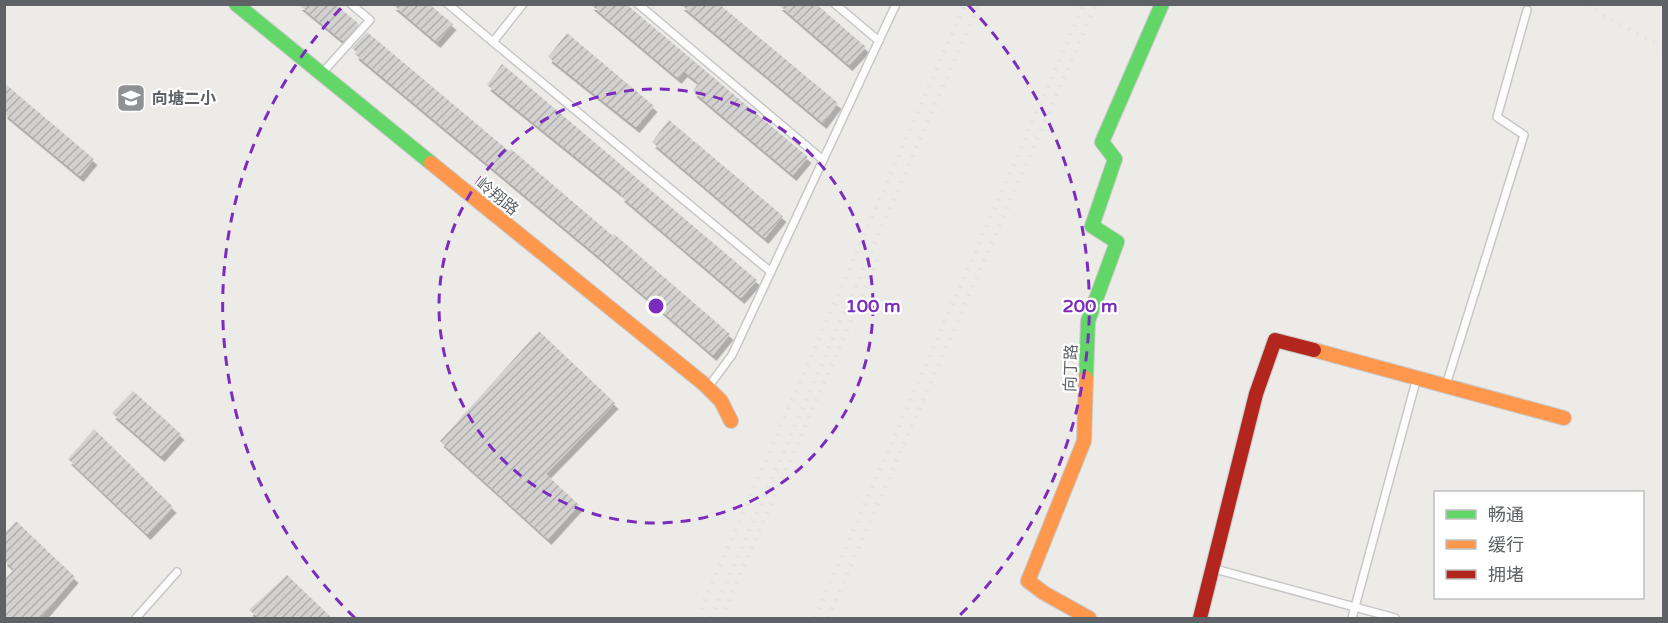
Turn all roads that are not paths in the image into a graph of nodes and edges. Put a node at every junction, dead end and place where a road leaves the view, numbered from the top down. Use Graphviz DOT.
graph roads {
  1 [pos="236,4"];
  2 [pos="351,4"];
  3 [pos="448,4"];
  4 [pos="523,4"];
  5 [pos="638,4"];
  6 [pos="835,4"];
  7 [pos="896,4"];
  8 [pos="1162,4"];
  9 [pos="1527,10"];
  10 [pos="879,41"];
  11 [pos="493,42"];
  12 [pos="321,74"];
  13 [pos="823,160"];
  14 [pos="771,272"];
  15 [pos="1416,378"];
  16 [pos="1446,386"];
  17 [pos="707,388"];
  18 [pos="1564,418"];
  19 [pos="731,421"];
  20 [pos="1213,568"];
  21 [pos="177,572"];
  22 [pos="1354,608"];
  23 [pos="136,618"];
  24 [pos="1089,618"];
  25 [pos="1200,618"];
  26 [pos="1352,618"];
  27 [pos="1395,618"];
  1 -- 12 [label="street, 岭翔路"];
  2 -- 12 [label="lane"];
  3 -- 11 [label="lane"];
  4 -- 11 [label="lane"];
  5 -- 13 [label="lane"];
  6 -- 10 [label="lane"];
  7 -- 10 [label="lane"];
  8 -- 24 [label="street, 向丁路"];
  9 -- 16 [label="lane"];
  10 -- 13 [label="lane"];
  11 -- 14 [label="lane"];
  12 -- 17 [label="street, 岭翔路"];
  13 -- 14 [label="lane"];
  14 -- 17 [label="lane"];
  15 -- 16 [label="street"];
  15 -- 20 [label="street"];
  15 -- 22 [label="lane"];
  16 -- 18 [label="street"];
  17 -- 19 [label="street, 岭翔路"];
  20 -- 22 [label="lane"];
  20 -- 25 [label="street"];
  21 -- 23 [label="lane"];
  22 -- 26 [label="lane"];
  22 -- 27 [label="lane"];
}
